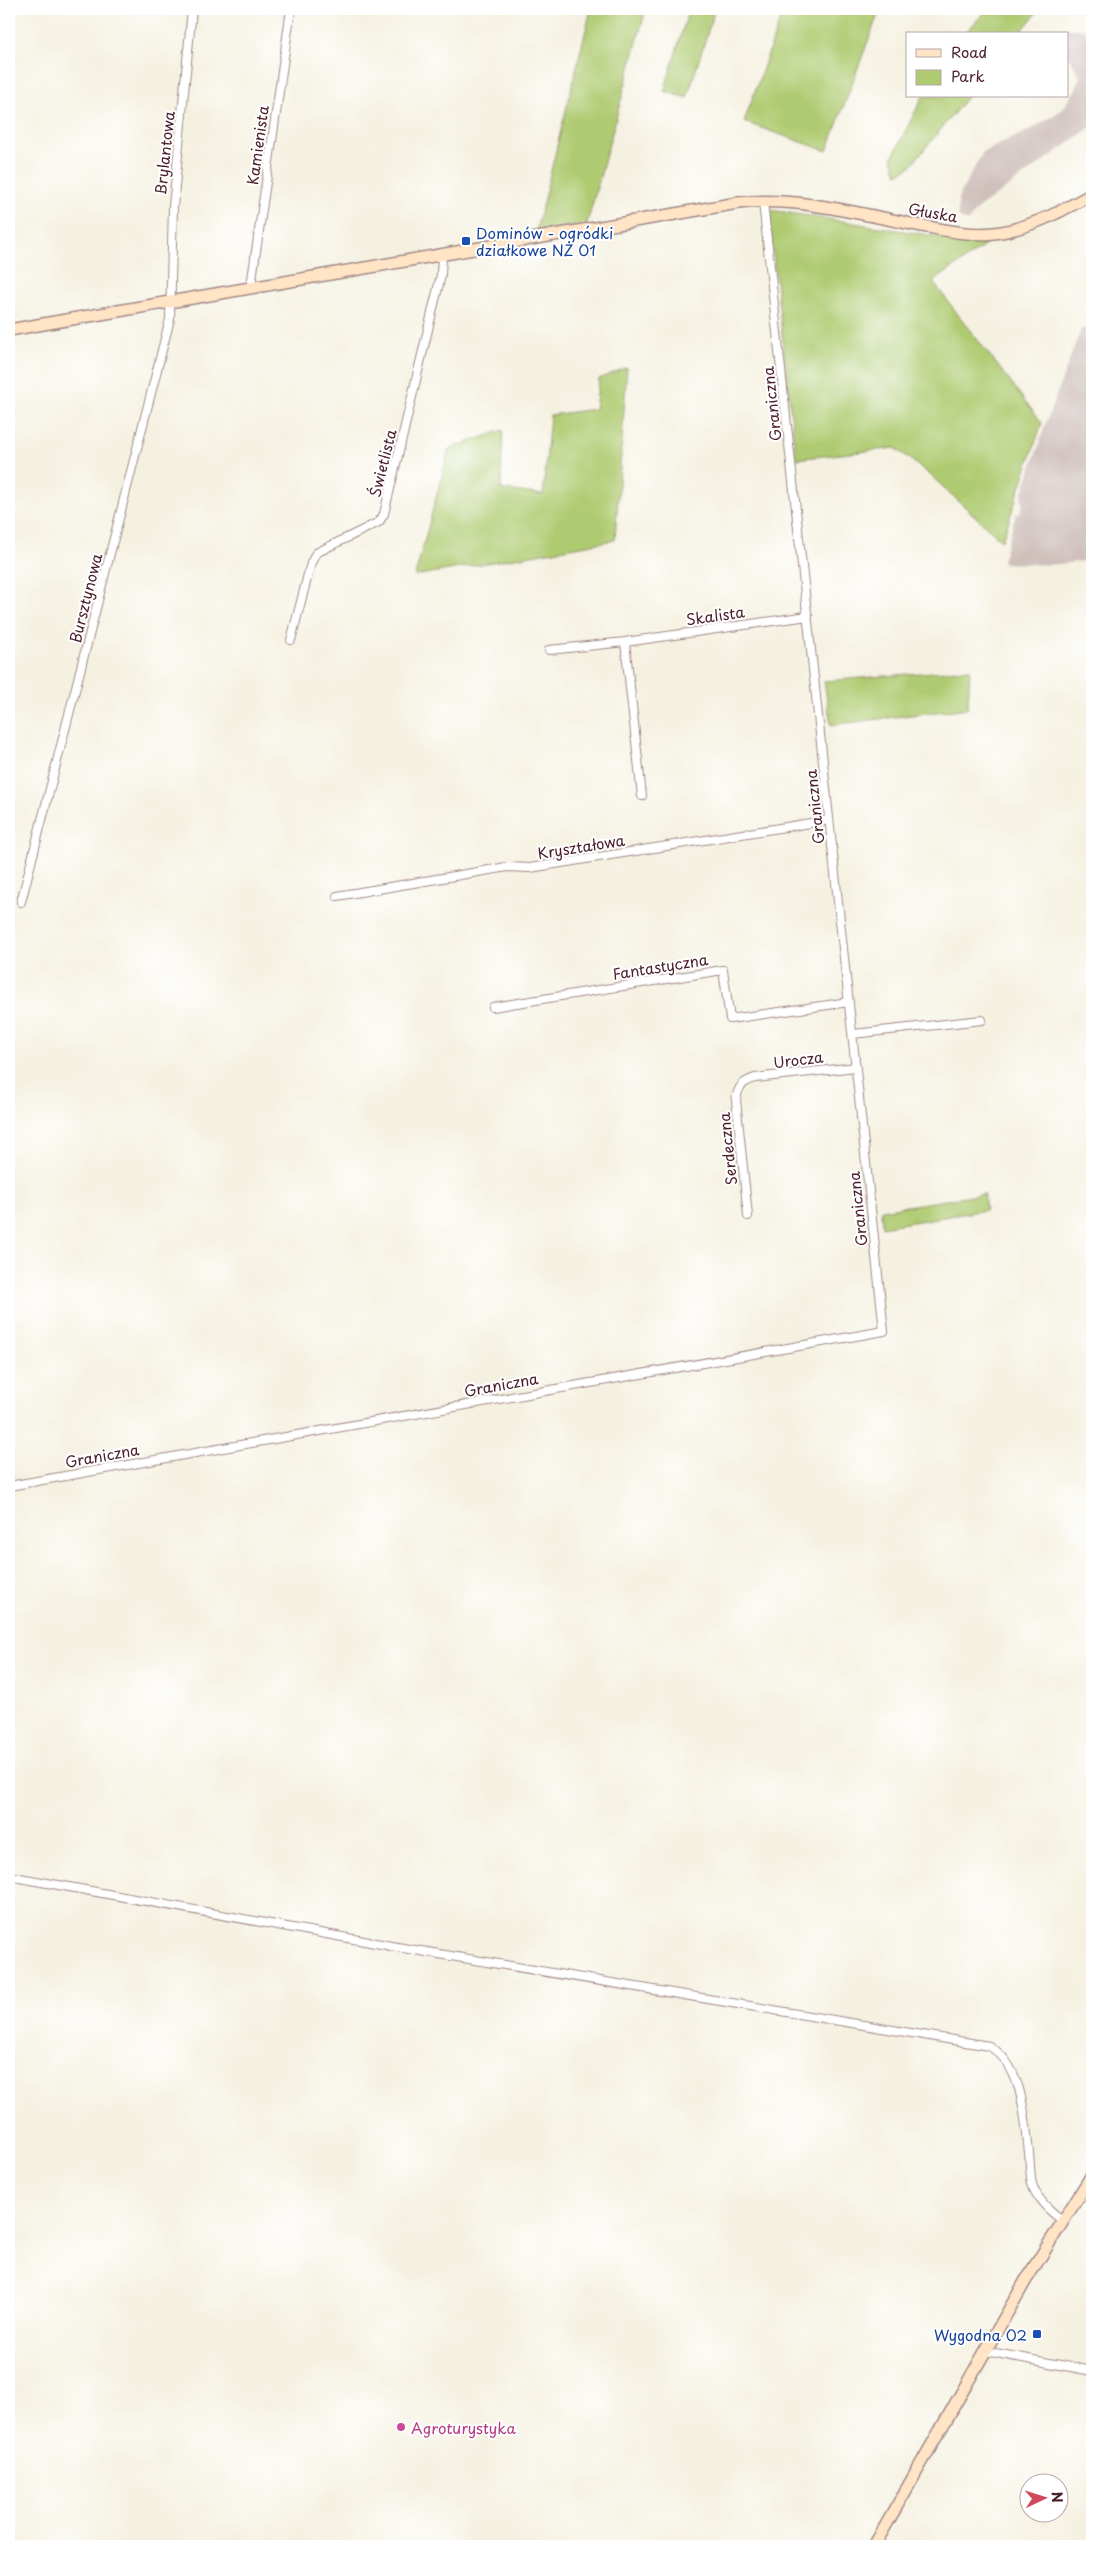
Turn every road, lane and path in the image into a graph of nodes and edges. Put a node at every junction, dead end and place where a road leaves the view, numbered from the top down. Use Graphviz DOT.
graph roads {
  1 [pos="192,9"];
  2 [pos="291,9"];
  3 [pos="1092,194"];
  4 [pos="763,202"];
  5 [pos="442,254"];
  6 [pos="251,286"];
  7 [pos="169,301"];
  8 [pos="9,330"];
  9 [pos="808,616"];
  10 [pos="292,640"];
  11 [pos="626,642"];
  12 [pos="549,650"];
  13 [pos="642,796"];
  14 [pos="829,820"];
  15 [pos="337,896"];
  16 [pos="21,902"];
  17 [pos="848,1002"];
  18 [pos="494,1007"];
  19 [pos="982,1020"];
  20 [pos="853,1034"];
  21 [pos="856,1066"];
  22 [pos="744,1081"];
  23 [pos="748,1216"];
  24 [pos="9,1486"];
  25 [pos="9,1876"];
  26 [pos="1092,2175"];
  27 [pos="1063,2222"];
  28 [pos="985,2351"];
  29 [pos="1092,2371"];
  30 [pos="874,2546"];
  1 -- 7 [label="street, Brylantowa"];
  2 -- 6 [label="street, Kamienista"];
  3 -- 4 [label="street, Głuska"];
  4 -- 5 [label="street, Głuska"];
  4 -- 9 [label="street, Graniczna"];
  5 -- 6 [label="street, Głuska"];
  5 -- 10 [label="street, Świetlista"];
  6 -- 7 [label="street, Głuska"];
  7 -- 8 [label="street, Głuska"];
  7 -- 16 [label="street, Bursztynowa"];
  9 -- 11 [label="street, Skalista"];
  9 -- 14 [label="street, Graniczna"];
  11 -- 12 [label="street, Skalista"];
  11 -- 13 [label="street"];
  14 -- 15 [label="street, Kryształowa"];
  14 -- 17 [label="street, Graniczna"];
  17 -- 18 [label="street, Fantastyczna"];
  17 -- 20 [label="street, Graniczna"];
  19 -- 20 [label="street"];
  20 -- 21 [label="street, Graniczna"];
  21 -- 22 [label="street, Urocza"];
  21 -- 24 [label="street, Graniczna"];
  22 -- 23 [label="street, Serdeczna"];
  25 -- 27 [label="street"];
  26 -- 27 [label="street"];
  27 -- 28 [label="street"];
  28 -- 29 [label="street"];
  28 -- 30 [label="street"];
}
